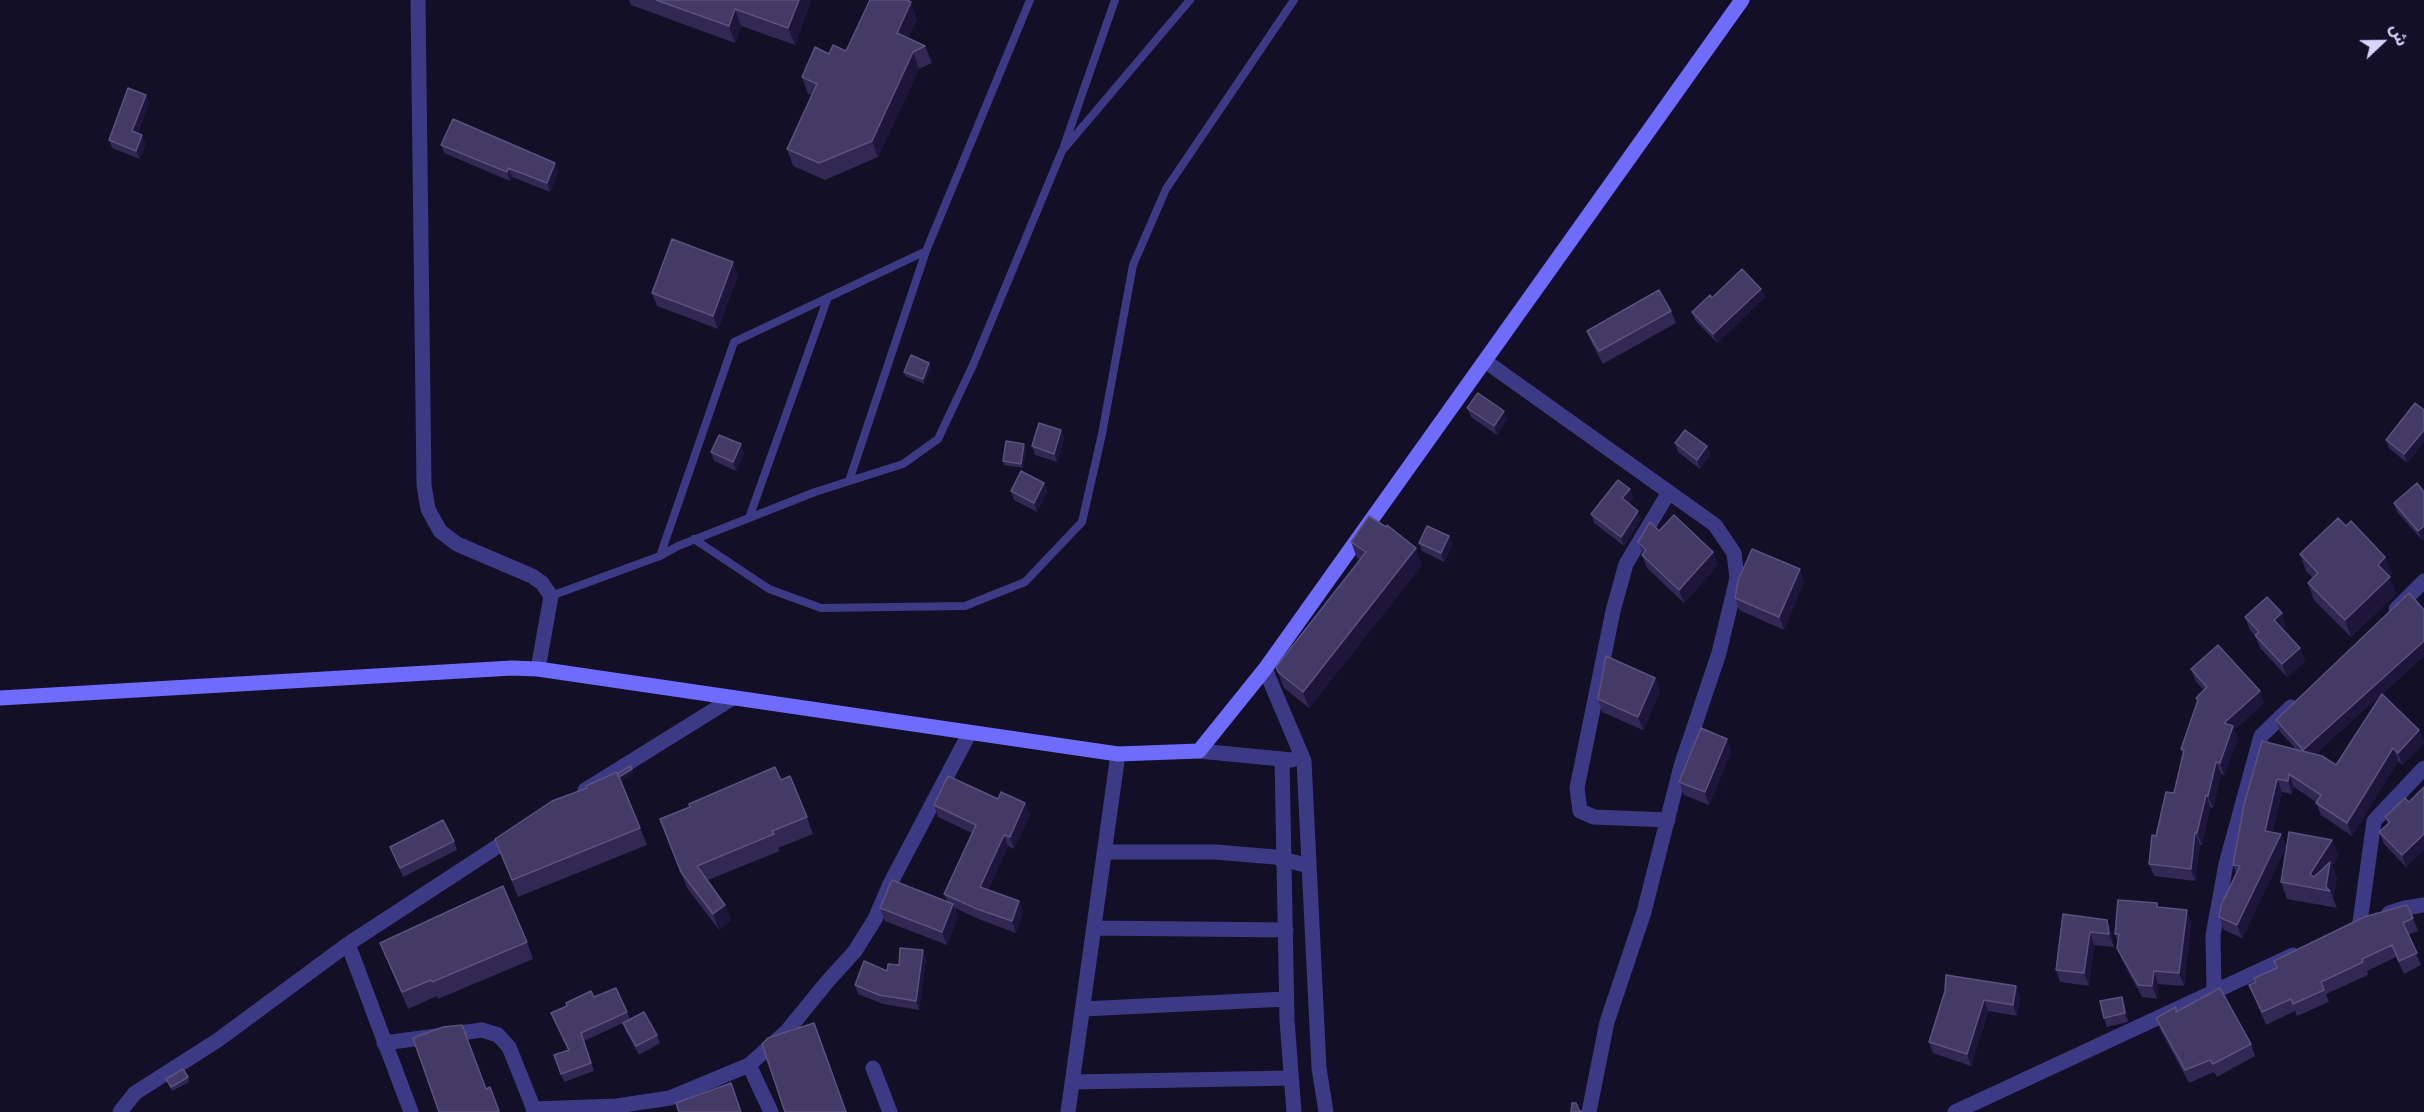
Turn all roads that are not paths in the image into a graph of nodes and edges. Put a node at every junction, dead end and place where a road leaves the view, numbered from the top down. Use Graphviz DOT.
graph roads {
  1 [pos="418,0"];
  2 [pos="1030,0"];
  3 [pos="1115,0"];
  4 [pos="1191,0"];
  5 [pos="1294,0"];
  6 [pos="1742,0"];
  7 [pos="1062,151"];
  8 [pos="926,251"];
  9 [pos="828,297"];
  10 [pos="1485,361"];
  11 [pos="849,481"];
  12 [pos="1669,492"];
  13 [pos="749,518"];
  14 [pos="694,539"];
  15 [pos="660,556"];
  16 [pos="2424,581"];
  17 [pos="551,596"];
  18 [pos="2383,621"];
  19 [pos="538,669"];
  20 [pos="1265,669"];
  21 [pos="2304,695"];
  22 [pos="0,698"];
  23 [pos="733,698"];
  24 [pos="969,734"];
  25 [pos="1199,751"];
  26 [pos="1118,754"];
  27 [pos="1282,759"];
  28 [pos="1304,761"];
  29 [pos="2424,768"];
  30 [pos="573,797"];
  31 [pos="1668,820"];
  32 [pos="533,824"];
  33 [pos="1104,852"];
  34 [pos="1285,859"];
  35 [pos="1309,866"];
  36 [pos="2424,905"];
  37 [pos="1094,928"];
  38 [pos="1286,930"];
  39 [pos="348,944"];
  40 [pos="2308,948"];
  41 [pos="2214,993"];
  42 [pos="1287,999"];
  43 [pos="1083,1009"];
  44 [pos="384,1043"];
  45 [pos="749,1065"];
  46 [pos="873,1068"];
  47 [pos="1292,1078"];
  48 [pos="1072,1082"];
  49 [pos="657,1106"];
  50 [pos="534,1110"];
  51 [pos="120,1112"];
  52 [pos="411,1112"];
  53 [pos="771,1112"];
  54 [pos="890,1112"];
  55 [pos="1068,1112"];
  56 [pos="1294,1112"];
  57 [pos="1326,1112"];
  58 [pos="1589,1112"];
  59 [pos="1954,1112"];
  1 -- 17 [label="street"];
  2 -- 8 [label="lane"];
  3 -- 7 [label="lane"];
  4 -- 7 [label="lane"];
  5 -- 14 [label="lane"];
  6 -- 10 [label="street"];
  7 -- 11 [label="lane"];
  8 -- 9 [label="lane"];
  8 -- 11 [label="lane"];
  9 -- 13 [label="lane"];
  9 -- 15 [label="lane"];
  10 -- 12 [label="street"];
  10 -- 20 [label="street"];
  11 -- 13 [label="lane"];
  12 -- 31 [label="street"];
  12 -- 31 [label="street"];
  13 -- 14 [label="lane"];
  14 -- 15 [label="lane"];
  15 -- 17 [label="lane"];
  16 -- 18 [label="street"];
  17 -- 19 [label="street"];
  19 -- 22 [label="street"];
  19 -- 23 [label="street"];
  20 -- 25 [label="street"];
  20 -- 28 [label="street"];
  21 -- 41 [label="street"];
  23 -- 24 [label="street"];
  23 -- 30 [label="street"];
  24 -- 26 [label="street"];
  24 -- 45 [label="street"];
  25 -- 26 [label="street"];
  25 -- 27 [label="street"];
  26 -- 33 [label="street"];
  27 -- 28 [label="street"];
  27 -- 34 [label="street"];
  28 -- 35 [label="street"];
  29 -- 36 [label="street"];
  31 -- 58 [label="street"];
  32 -- 39 [label="street"];
  33 -- 34 [label="street"];
  33 -- 37 [label="street"];
  34 -- 35 [label="street"];
  34 -- 38 [label="street"];
  35 -- 57 [label="street"];
  37 -- 38 [label="street"];
  37 -- 43 [label="street"];
  38 -- 42 [label="street"];
  39 -- 44 [label="street"];
  39 -- 51 [label="street"];
  40 -- 41 [label="street"];
  41 -- 59 [label="street"];
  42 -- 43 [label="street"];
  42 -- 47 [label="street"];
  43 -- 48 [label="street"];
  44 -- 50 [label="street"];
  44 -- 52 [label="street"];
  45 -- 49 [label="street"];
  45 -- 53 [label="street"];
  46 -- 54 [label="street"];
  47 -- 48 [label="street"];
  47 -- 56 [label="street"];
  48 -- 55 [label="street"];
  49 -- 50 [label="street"];
}
